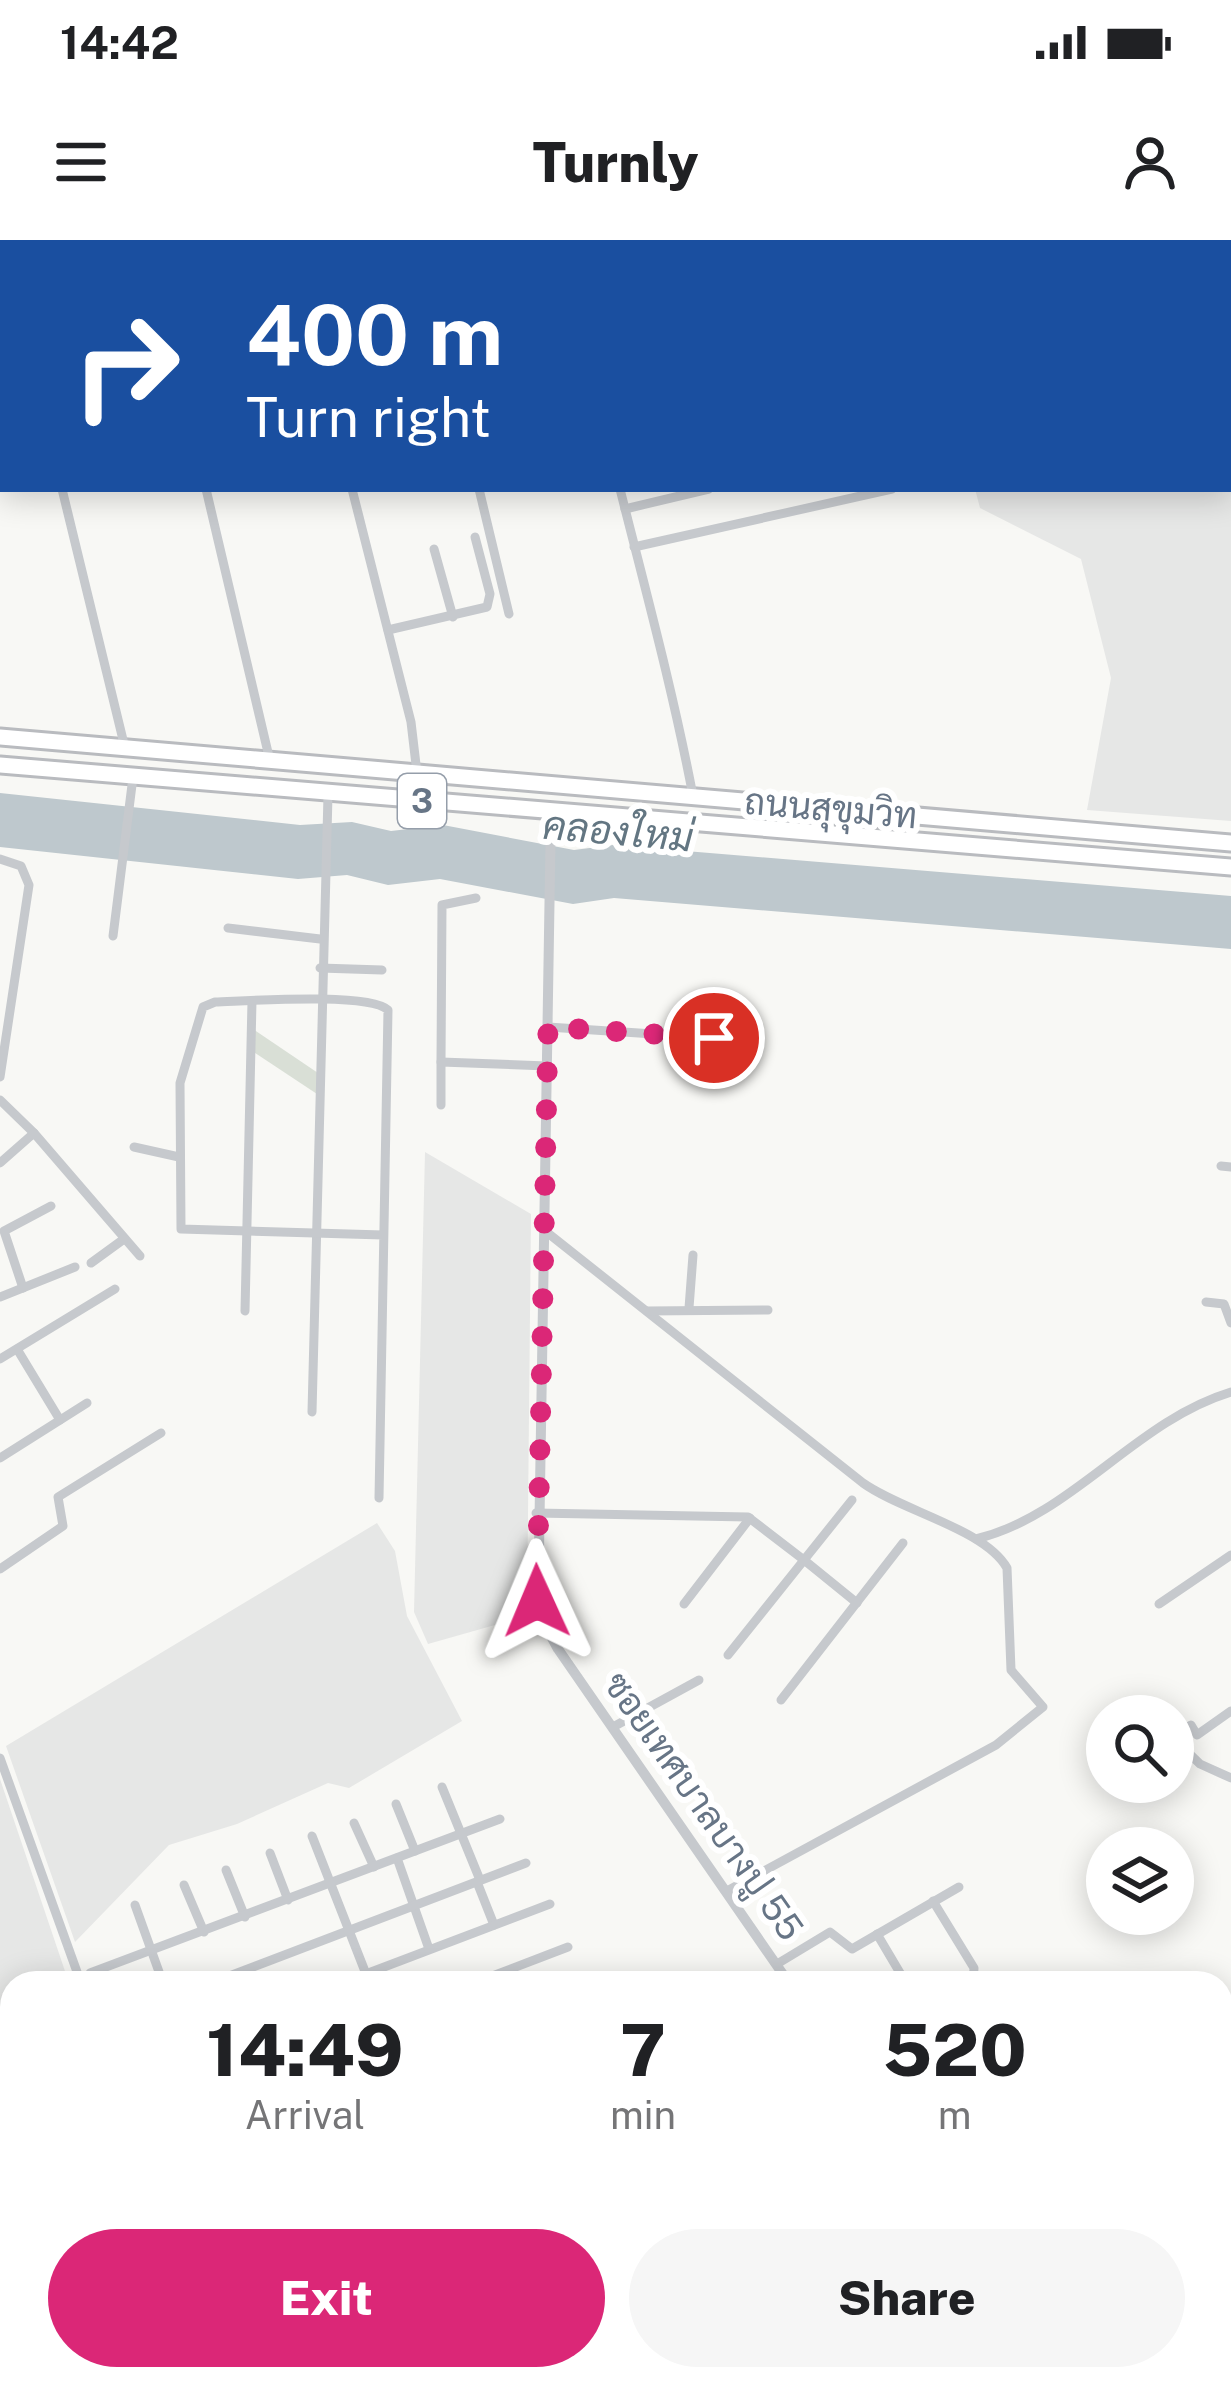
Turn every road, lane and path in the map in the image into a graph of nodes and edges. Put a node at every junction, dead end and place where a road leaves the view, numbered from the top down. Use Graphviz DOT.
graph roads {
  1 [pos="63,492"];
  2 [pos="207,492"];
  3 [pos="353,492"];
  4 [pos="480,492"];
  5 [pos="621,492"];
  6 [pos="696,492"];
  7 [pos="879,492"];
  8 [pos="625,509"];
  9 [pos="475,537"];
  10 [pos="634,547"];
  11 [pos="434,549"];
  12 [pos="509,614"];
  13 [pos="453,617"];
  14 [pos="388,630"];
  15 [pos="0,737"];
  16 [pos="125,748"];
  17 [pos="270,760"];
  18 [pos="0,765"];
  19 [pos="417,773"];
  20 [pos="133,777"];
  21 [pos="328,795"];
  22 [pos="693,796"];
  23 [pos="551,809"];
  24 [pos="846,810"];
  25 [pos="844,836"];
  26 [pos="1231,843"];
  27 [pos="0,859"];
  28 [pos="1231,867"];
  29 [pos="476,898"];
  30 [pos="228,928"];
  31 [pos="113,936"];
  32 [pos="320,939"];
  33 [pos="320,968"];
  34 [pos="382,970"];
  35 [pos="252,1001"];
  36 [pos="320,1001"];
  37 [pos="548,1027"];
  38 [pos="441,1063"];
  39 [pos="547,1066"];
  40 [pos="0,1077"];
  41 [pos="718,1079"];
  42 [pos="0,1100"];
  43 [pos="441,1105"];
  44 [pos="34,1133"];
  45 [pos="134,1147"];
  46 [pos="178,1157"];
  47 [pos="0,1162"];
  48 [pos="51,1206"];
  49 [pos="544,1230"];
  50 [pos="247,1232"];
  51 [pos="315,1233"];
  52 [pos="383,1235"];
  53 [pos="124,1239"];
  54 [pos="693,1255"];
  55 [pos="140,1256"];
  56 [pos="91,1263"];
  57 [pos="75,1267"];
  58 [pos="23,1288"];
  59 [pos="115,1289"];
  60 [pos="0,1297"];
  61 [pos="1207,1302"];
  62 [pos="689,1308"];
  63 [pos="767,1310"];
  64 [pos="245,1311"];
  65 [pos="647,1311"];
  66 [pos="1231,1323"];
  67 [pos="17,1349"];
  68 [pos="0,1359"];
  69 [pos="1231,1392"];
  70 [pos="87,1403"];
  71 [pos="312,1412"];
  72 [pos="60,1420"];
  73 [pos="161,1433"];
  74 [pos="0,1458"];
  75 [pos="379,1498"];
  76 [pos="852,1500"];
  77 [pos="536,1513"];
  78 [pos="750,1518"];
  79 [pos="976,1539"];
  80 [pos="903,1543"];
  81 [pos="1231,1555"];
  82 [pos="804,1560"];
  83 [pos="0,1569"];
  84 [pos="857,1603"];
  85 [pos="684,1604"];
  86 [pos="1159,1604"];
  87 [pos="728,1655"];
  88 [pos="699,1680"];
  89 [pos="781,1700"];
  90 [pos="1231,1711"];
  91 [pos="613,1726"];
  92 [pos="0,1758"];
  93 [pos="1231,1778"];
  94 [pos="442,1787"];
  95 [pos="396,1804"];
  96 [pos="500,1819"];
  97 [pos="354,1822"];
  98 [pos="461,1835"];
  99 [pos="312,1836"];
  100 [pos="415,1851"];
  101 [pos="270,1853"];
  102 [pos="397,1858"];
  103 [pos="526,1863"];
  104 [pos="374,1867"];
  105 [pos="226,1870"];
  106 [pos="479,1881"];
  107 [pos="332,1884"];
  108 [pos="184,1886"];
  109 [pos="958,1887"];
  110 [pos="727,1891"];
  111 [pos="288,1900"];
  112 [pos="933,1901"];
  113 [pos="550,1904"];
  114 [pos="135,1905"];
  115 [pos="413,1906"];
  116 [pos="245,1917"];
  117 [pos="494,1925"];
  118 [pos="349,1930"];
  119 [pos="204,1932"];
  120 [pos="877,1934"];
  121 [pos="568,1947"];
  122 [pos="429,1949"];
  123 [pos="152,1950"];
  124 [pos="777,1964"];
  125 [pos="509,1970"];
  126 [pos="77,1971"];
  127 [pos="93,1971"];
  128 [pos="159,1971"];
  129 [pos="242,1971"];
  130 [pos="365,1971"];
  131 [pos="374,1971"];
  132 [pos="781,1971"];
  133 [pos="899,1971"];
  134 [pos="974,1971"];
  1 -- 16 [label="street"];
  2 -- 17 [label="street"];
  3 -- 14 [label="street"];
  4 -- 12 [label="street"];
  5 -- 8 [label="street"];
  6 -- 8 [label="street"];
  7 -- 10 [label="street"];
  8 -- 10 [label="street"];
  9 -- 13 [label="street"];
  10 -- 22 [label="street"];
  11 -- 13 [label="street"];
  13 -- 14 [label="street"];
  14 -- 19 [label="street"];
  15 -- 16 [label="highway, ถนนสุขุมวิท / 3"];
  16 -- 17 [label="highway, ถนนสุขุมวิท / 3"];
  17 -- 19 [label="highway, ถนนสุขุมวิท / 3"];
  18 -- 20 [label="highway, ถนนสุขุมวิท / 3"];
  19 -- 22 [label="highway, ถนนสุขุมวิท / 3"];
  20 -- 21 [label="highway, ถนนสุขุมวิท / 3"];
  20 -- 31 [label="street"];
  21 -- 23 [label="highway, ถนนสุขุมวิท / 3"];
  21 -- 32 [label="street"];
  22 -- 24 [label="highway, ถนนสุขุมวิท / 3"];
  23 -- 25 [label="highway, ถนนสุขุมวิท / 3"];
  23 -- 37 [label="street, ซอยเทศบาลบางปู 55"];
  24 -- 25 [label="highway"];
  24 -- 26 [label="highway, ถนนสุขุมวิท / 3"];
  25 -- 28 [label="highway, ถนนสุขุมวิท / 3"];
  27 -- 40 [label="street"];
  29 -- 38 [label="street"];
  30 -- 32 [label="street"];
  32 -- 33 [label="street"];
  33 -- 34 [label="street"];
  33 -- 36 [label="street"];
  35 -- 36 [label="street"];
  35 -- 46 [label="street"];
  35 -- 50 [label="street"];
  36 -- 51 [label="street"];
  36 -- 52 [label="street"];
  37 -- 39 [label="street, ซอยเทศบาลบางปู 55"];
  37 -- 41 [label="street"];
  38 -- 39 [label="street"];
  38 -- 43 [label="street"];
  39 -- 49 [label="street, ซอยเทศบาลบางปู 55"];
  42 -- 44 [label="street"];
  44 -- 47 [label="street"];
  44 -- 53 [label="street"];
  45 -- 46 [label="street"];
  46 -- 50 [label="street"];
  48 -- 58 [label="street"];
  49 -- 65 [label="street"];
  49 -- 77 [label="street, ซอยเทศบาลบางปู 55"];
  50 -- 51 [label="street"];
  50 -- 64 [label="street"];
  51 -- 52 [label="street"];
  51 -- 71 [label="street"];
  52 -- 75 [label="street"];
  53 -- 55 [label="street"];
  53 -- 56 [label="street"];
  54 -- 62 [label="street"];
  57 -- 58 [label="street"];
  58 -- 60 [label="street"];
  59 -- 67 [label="street"];
  61 -- 66 [label="street"];
  62 -- 63 [label="street"];
  62 -- 65 [label="street"];
  65 -- 79 [label="street"];
  67 -- 68 [label="street"];
  67 -- 72 [label="street"];
  69 -- 79 [label="street"];
  70 -- 72 [label="street"];
  72 -- 74 [label="street"];
  73 -- 83 [label="street"];
  76 -- 82 [label="street"];
  77 -- 78 [label="street"];
  77 -- 91 [label="street, ซอยเทศบาลบางปู 55"];
  78 -- 82 [label="street"];
  78 -- 85 [label="street"];
  79 -- 110 [label="street"];
  80 -- 84 [label="street"];
  81 -- 86 [label="street"];
  82 -- 84 [label="street"];
  82 -- 87 [label="street"];
  84 -- 89 [label="street"];
  88 -- 91 [label="street"];
  90 -- 93 [label="street"];
  91 -- 110 [label="street, ซอยเทศบาลบางปู 55"];
  92 -- 126 [label="street"];
  94 -- 98 [label="street"];
  95 -- 100 [label="street"];
  96 -- 98 [label="street"];
  97 -- 104 [label="street"];
  98 -- 100 [label="street"];
  98 -- 106 [label="street"];
  99 -- 107 [label="street"];
  100 -- 102 [label="street"];
  101 -- 111 [label="street"];
  102 -- 104 [label="street"];
  102 -- 115 [label="street"];
  103 -- 106 [label="street"];
  104 -- 107 [label="street"];
  105 -- 116 [label="street"];
  106 -- 115 [label="street"];
  106 -- 117 [label="street"];
  107 -- 111 [label="street"];
  107 -- 118 [label="street"];
  108 -- 119 [label="street"];
  109 -- 112 [label="street"];
  110 -- 124 [label="street, ซอยเทศบาลบางปู 55"];
  111 -- 116 [label="street"];
  112 -- 120 [label="street"];
  112 -- 134 [label="street"];
  113 -- 117 [label="street"];
  114 -- 123 [label="street"];
  115 -- 118 [label="street"];
  115 -- 122 [label="street"];
  116 -- 119 [label="street"];
  117 -- 122 [label="street"];
  118 -- 129 [label="street"];
  118 -- 130 [label="street"];
  119 -- 123 [label="street"];
  120 -- 124 [label="street"];
  120 -- 133 [label="street"];
  121 -- 125 [label="street"];
  122 -- 131 [label="street"];
  123 -- 127 [label="street"];
  123 -- 128 [label="street"];
  124 -- 132 [label="street, ซอยเทศบาลบางปู 55"];
}
